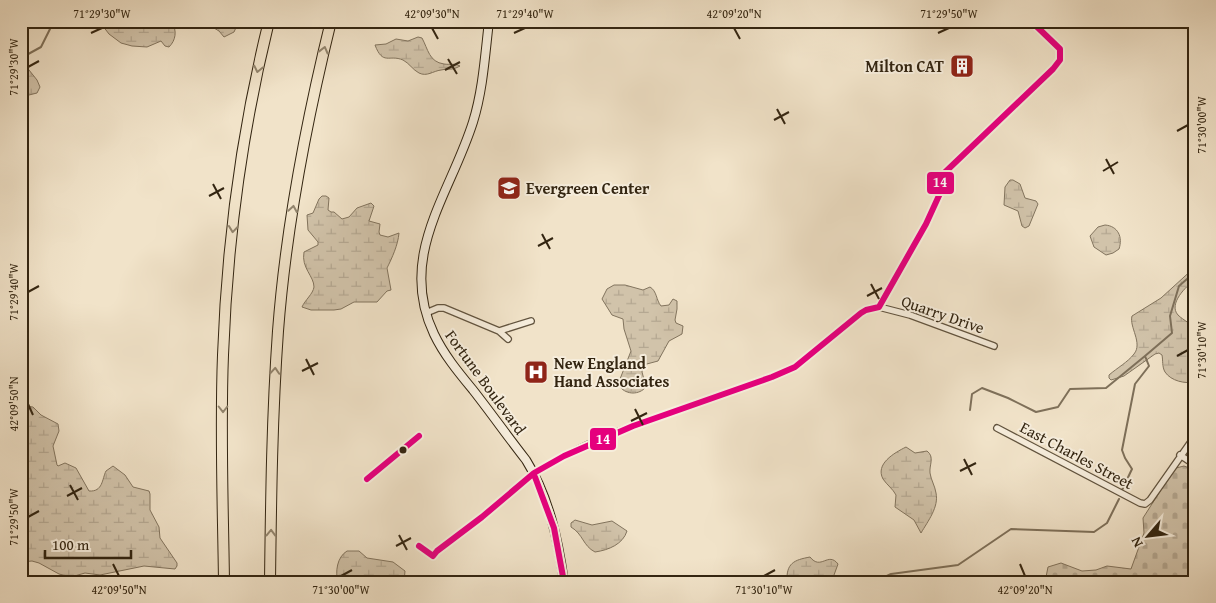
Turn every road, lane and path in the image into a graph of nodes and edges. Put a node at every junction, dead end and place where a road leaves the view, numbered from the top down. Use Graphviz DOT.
graph roads {
  1 [pos="269,21"];
  2 [pos="331,21"];
  3 [pos="489,21"];
  4 [pos="426,313"];
  5 [pos="531,321"];
  6 [pos="499,331"];
  7 [pos="508,339"];
  8 [pos="994,346"];
  9 [pos="997,428"];
  10 [pos="1195,436"];
  11 [pos="1180,455"];
  12 [pos="1195,465"];
  13 [pos="534,473"];
  14 [pos="224,582"];
  15 [pos="270,582"];
  16 [pos="564,582"];
  1 -- 14 [label="highway, one-way"];
  15 -- 2 [label="highway, one-way"];
  3 -- 4 [label="main road, Fortune Boulevard"];
  4 -- 6 [label="street"];
  4 -- 13 [label="main road, Fortune Boulevard"];
  5 -- 6 [label="street"];
  6 -- 7 [label="street"];
  8 -- 13 [label="street, Quarry Drive"];
  9 -- 11 [label="street, East Charles Street"];
  10 -- 11 [label="street"];
  11 -- 12 [label="street"];
  13 -- 16 [label="main road, Fortune Boulevard"];
}
